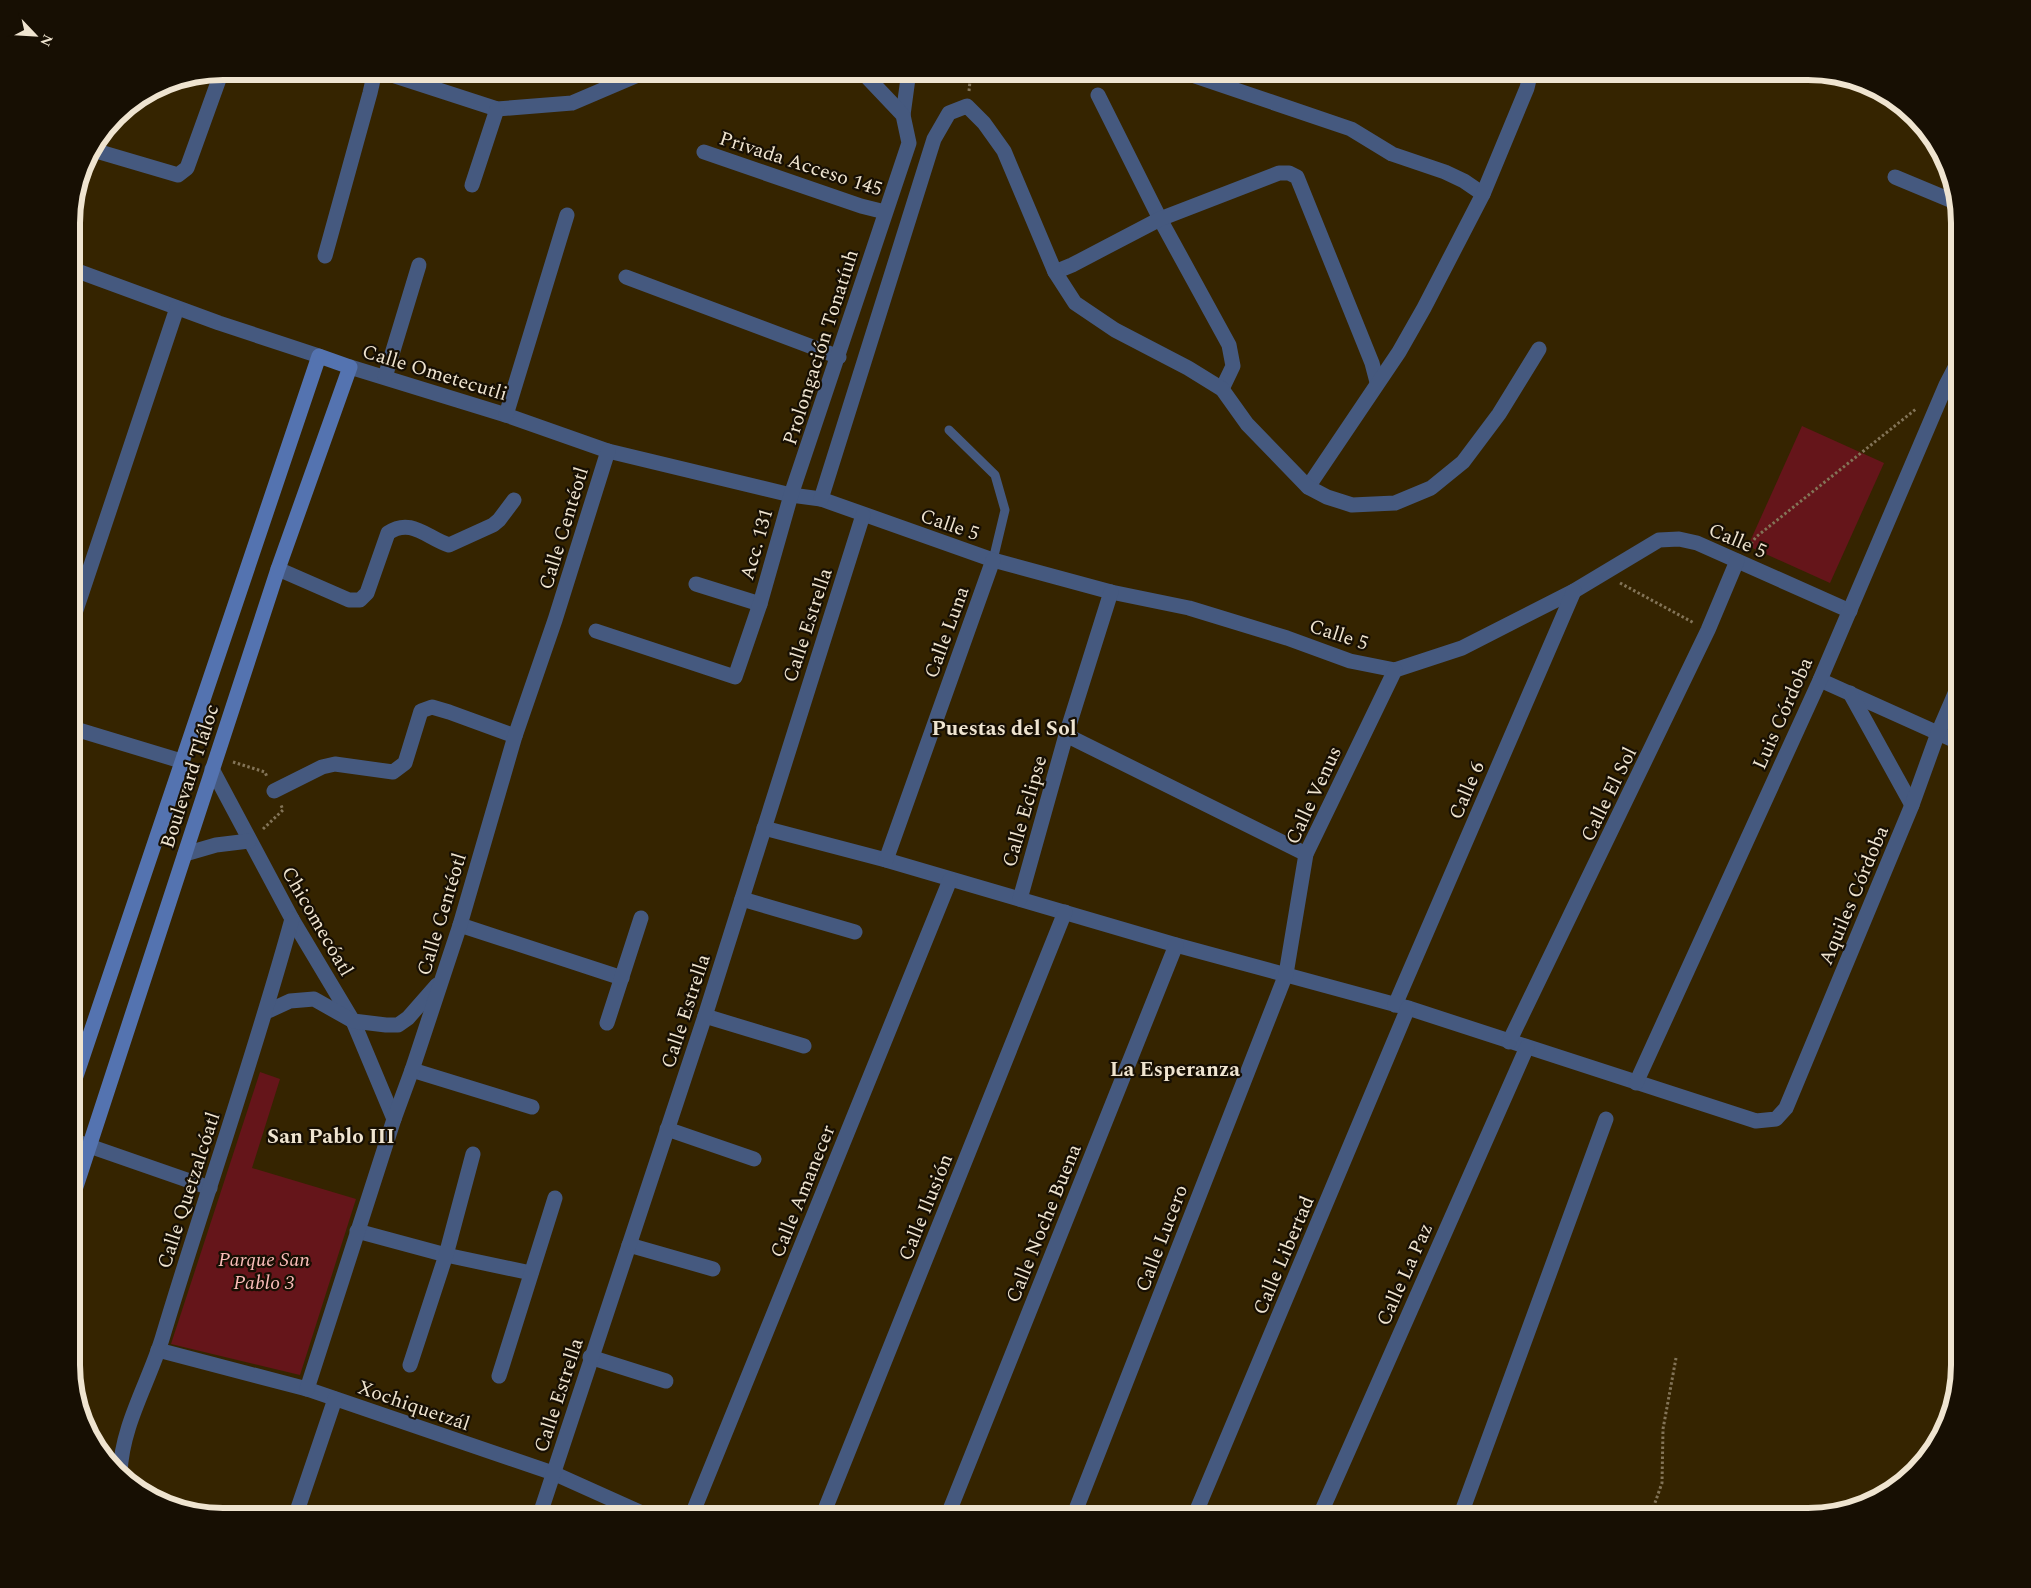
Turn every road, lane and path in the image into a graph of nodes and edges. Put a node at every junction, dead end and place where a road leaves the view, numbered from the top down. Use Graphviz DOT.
graph roads {
  1 [pos="219,80"];
  2 [pos="373,80"];
  3 [pos="407,80"];
  4 [pos="626,80"];
  5 [pos="870,80"];
  6 [pos="908,80"];
  7 [pos="1206,80"];
  8 [pos="1529,80"];
  9 [pos="1098,95"];
  10 [pos="498,110"];
  11 [pos="904,115"];
  12 [pos="99,152"];
  13 [pos="704,152"];
  14 [pos="1895,177"];
  15 [pos="472,185"];
  16 [pos="1483,194"];
  17 [pos="1949,199"];
  18 [pos="886,212"];
  19 [pos="567,215"];
  20 [pos="1160,219"];
  21 [pos="325,256"];
  22 [pos="419,266"];
  23 [pos="80,272"];
  24 [pos="1055,272"];
  25 [pos="626,277"];
  26 [pos="177,308"];
  27 [pos="1539,349"];
  28 [pos="319,356"];
  29 [pos="839,357"];
  30 [pos="350,367"];
  31 [pos="1951,375"];
  32 [pos="385,377"];
  33 [pos="1377,382"];
  34 [pos="1222,389"];
  35 [pos="1923,403"];
  36 [pos="506,415"];
  37 [pos="949,430"];
  38 [pos="608,451"];
  39 [pos="1308,487"];
  40 [pos="791,495"];
  41 [pos="821,499"];
  42 [pos="514,500"];
  43 [pos="863,515"];
  44 [pos="993,560"];
  45 [pos="1737,561"];
  46 [pos="278,569"];
  47 [pos="1602,574"];
  48 [pos="696,584"];
  49 [pos="1574,591"];
  50 [pos="1111,592"];
  51 [pos="80,598"];
  52 [pos="760,604"];
  53 [pos="1850,611"];
  54 [pos="1708,630"];
  55 [pos="596,631"];
  56 [pos="1395,670"];
  57 [pos="1820,680"];
  58 [pos="1850,693"];
  59 [pos="1951,703"];
  60 [pos="80,730"];
  61 [pos="1938,733"];
  62 [pos="1066,735"];
  63 [pos="515,736"];
  64 [pos="1951,739"];
  65 [pos="181,761"];
  66 [pos="212,769"];
  67 [pos="274,791"];
  68 [pos="1912,805"];
  69 [pos="764,828"];
  70 [pos="250,841"];
  71 [pos="185,854"];
  72 [pos="1306,854"];
  73 [pos="886,860"];
  74 [pos="950,880"];
  75 [pos="742,899"];
  76 [pos="1020,899"];
  77 [pos="1065,912"];
  78 [pos="641,918"];
  79 [pos="292,919"];
  80 [pos="460,925"];
  81 [pos="855,932"];
  82 [pos="1176,945"];
  83 [pos="1286,974"];
  84 [pos="622,978"];
  85 [pos="441,980"];
  86 [pos="1401,1006"];
  87 [pos="266,1012"];
  88 [pos="704,1016"];
  89 [pos="353,1021"];
  90 [pos="607,1023"];
  91 [pos="1509,1042"];
  92 [pos="804,1046"];
  93 [pos="1527,1047"];
  94 [pos="80,1064"];
  95 [pos="412,1070"];
  96 [pos="1636,1083"];
  97 [pos="532,1108"];
  98 [pos="394,1119"];
  99 [pos="1606,1119"];
  100 [pos="667,1129"];
  101 [pos="80,1143"];
  102 [pos="89,1146"];
  103 [pos="473,1154"];
  104 [pos="754,1159"];
  105 [pos="80,1175"];
  106 [pos="210,1188"];
  107 [pos="555,1198"];
  108 [pos="358,1231"];
  109 [pos="629,1245"];
  110 [pos="446,1255"];
  111 [pos="713,1269"];
  112 [pos="531,1273"];
  113 [pos="158,1350"];
  114 [pos="590,1357"];
  115 [pos="1676,1358"];
  116 [pos="410,1365"];
  117 [pos="499,1376"];
  118 [pos="666,1381"];
  119 [pos="307,1389"];
  120 [pos="334,1399"];
  121 [pos="120,1464"];
  122 [pos="553,1473"];
  123 [pos="298,1508"];
  124 [pos="542,1508"];
  125 [pos="631,1508"];
  126 [pos="695,1508"];
  127 [pos="826,1508"];
  128 [pos="951,1508"];
  129 [pos="1077,1508"];
  130 [pos="1198,1508"];
  131 [pos="1323,1508"];
  132 [pos="1463,1508"];
  133 [pos="1653,1508"];
  1 -- 12 [label="street"];
  2 -- 21 [label="street"];
  3 -- 10 [label="street"];
  4 -- 10 [label="street"];
  5 -- 11 [label="street"];
  6 -- 11 [label="street, Prolongación Tonatíuh"];
  7 -- 16 [label="street"];
  8 -- 16 [label="street"];
  9 -- 20 [label="street"];
  10 -- 15 [label="street"];
  11 -- 18 [label="street, Prolongación Tonatíuh"];
  13 -- 18 [label="street, Privada Acceso 145"];
  14 -- 17 [label="street"];
  16 -- 33 [label="street"];
  18 -- 29 [label="street, Prolongación Tonatíuh"];
  19 -- 36 [label="street"];
  20 -- 24 [label="street"];
  20 -- 33 [label="street"];
  20 -- 34 [label="street"];
  22 -- 32 [label="street"];
  23 -- 26 [label="street, Calle Ometecutli"];
  24 -- 34 [label="street"];
  24 -- 41 [label="street"];
  25 -- 29 [label="street"];
  26 -- 28 [label="street, Calle Ometecutli"];
  26 -- 51 [label="street"];
  27 -- 39 [label="street"];
  28 -- 30 [label="street, Calle Ometecutli"];
  28 -- 65 [label="street, Boulevard Tláloc"];
  29 -- 40 [label="street, Prolongación Tonatíuh"];
  30 -- 32 [label="street, Calle Ometecutli"];
  30 -- 46 [label="street, Boulevard Tláloc"];
  31 -- 53 [label="street, Luis Córdoba"];
  32 -- 36 [label="street, Calle Ometecutli"];
  33 -- 39 [label="street"];
  34 -- 39 [label="street"];
  35 -- 45 [label="path"];
  36 -- 38 [label="street, Calle Ometecutli"];
  37 -- 44 [label="lane, Calle Luna"];
  38 -- 40 [label="street, Calle Ometecutli"];
  38 -- 63 [label="street, Calle Centéotl"];
  40 -- 41 [label="street, Calle 5"];
  40 -- 52 [label="street, Acc. 131"];
  41 -- 43 [label="street, Calle 5"];
  42 -- 46 [label="street"];
  43 -- 44 [label="street, Calle 5"];
  43 -- 69 [label="street, Calle Estrella"];
  44 -- 50 [label="street, Calle 5"];
  44 -- 73 [label="street, Calle Luna"];
  45 -- 47 [label="street, Calle 5"];
  45 -- 53 [label="street, Calle 5"];
  45 -- 54 [label="street, Calle El Sol"];
  46 -- 66 [label="street, Boulevard Tláloc"];
  47 -- 49 [label="street, Calle 5"];
  47 -- 54 [label="path"];
  48 -- 52 [label="street"];
  49 -- 56 [label="street, Calle 5"];
  49 -- 86 [label="street, Calle 6"];
  50 -- 56 [label="street, Calle 5"];
  50 -- 62 [label="street, Calle Eclipse"];
  52 -- 55 [label="street, Acc. 131"];
  53 -- 57 [label="street, Luis Córdoba"];
  54 -- 91 [label="street, Calle El Sol"];
  56 -- 72 [label="street, Calle Venus"];
  57 -- 58 [label="street"];
  57 -- 96 [label="street, Luis Córdoba"];
  58 -- 61 [label="street"];
  58 -- 68 [label="street"];
  59 -- 61 [label="street, Aquiles Córdoba"];
  60 -- 65 [label="street"];
  61 -- 64 [label="street"];
  61 -- 68 [label="street, Aquiles Córdoba"];
  62 -- 72 [label="street"];
  62 -- 76 [label="street, Calle Eclipse"];
  63 -- 67 [label="street"];
  63 -- 80 [label="street, Calle Centéotl"];
  65 -- 94 [label="street, Boulevard Tláloc"];
  66 -- 70 [label="street, Chicomecóatl"];
  66 -- 71 [label="street, Boulevard Tláloc"];
  68 -- 96 [label="street, Aquiles Córdoba"];
  69 -- 73 [label="street"];
  69 -- 75 [label="street, Calle Estrella"];
  70 -- 71 [label="street"];
  70 -- 79 [label="street, Chicomecóatl"];
  71 -- 102 [label="street, Boulevard Tláloc"];
  72 -- 83 [label="street, Calle Venus"];
  73 -- 74 [label="street"];
  74 -- 76 [label="street"];
  74 -- 126 [label="street, Calle Amanecer"];
  75 -- 81 [label="street"];
  75 -- 88 [label="street, Calle Estrella"];
  76 -- 77 [label="street"];
  77 -- 82 [label="street"];
  77 -- 127 [label="street, Calle Ilusión"];
  78 -- 84 [label="street"];
  79 -- 87 [label="street, Calle Quetzalcóatl"];
  79 -- 89 [label="street, Chicomecóatl"];
  80 -- 84 [label="street"];
  80 -- 85 [label="street, Calle Centéotl"];
  82 -- 83 [label="street"];
  82 -- 128 [label="street, Calle Noche Buena"];
  83 -- 86 [label="street"];
  83 -- 129 [label="street, Calle Lucero"];
  84 -- 90 [label="street"];
  85 -- 89 [label="street"];
  85 -- 95 [label="street, Calle Centéotl"];
  86 -- 91 [label="street"];
  86 -- 130 [label="street, Calle Libertad"];
  87 -- 89 [label="street"];
  87 -- 106 [label="street, Calle Quetzalcóatl"];
  88 -- 92 [label="street"];
  88 -- 100 [label="street, Calle Estrella"];
  89 -- 98 [label="street, Chicomecóatl"];
  91 -- 93 [label="street"];
  93 -- 96 [label="street"];
  93 -- 131 [label="street, Calle La Paz"];
  95 -- 97 [label="street"];
  95 -- 98 [label="street, Calle Centéotl"];
  98 -- 108 [label="street, Calle Centéotl"];
  99 -- 132 [label="street"];
  100 -- 104 [label="street"];
  100 -- 109 [label="street, Calle Estrella"];
  101 -- 102 [label="street"];
  102 -- 105 [label="street, Boulevard Tláloc"];
  102 -- 106 [label="street"];
  103 -- 110 [label="street"];
  106 -- 113 [label="street, Calle Quetzalcóatl"];
  107 -- 112 [label="street"];
  108 -- 110 [label="street"];
  108 -- 119 [label="street, Calle Centéotl"];
  109 -- 111 [label="street"];
  109 -- 114 [label="street, Calle Estrella"];
  110 -- 112 [label="street"];
  110 -- 116 [label="street"];
  112 -- 117 [label="street"];
  113 -- 119 [label="street, Xochiquetzál"];
  113 -- 121 [label="street, Calle Quetzalcóatl"];
  114 -- 118 [label="street"];
  114 -- 122 [label="street, Calle Estrella"];
  115 -- 133 [label="path"];
  119 -- 120 [label="street, Xochiquetzál"];
  120 -- 122 [label="street, Xochiquetzál"];
  120 -- 123 [label="street"];
  122 -- 124 [label="street, Calle Estrella"];
  122 -- 125 [label="street, Xochiquetzál"];
}
